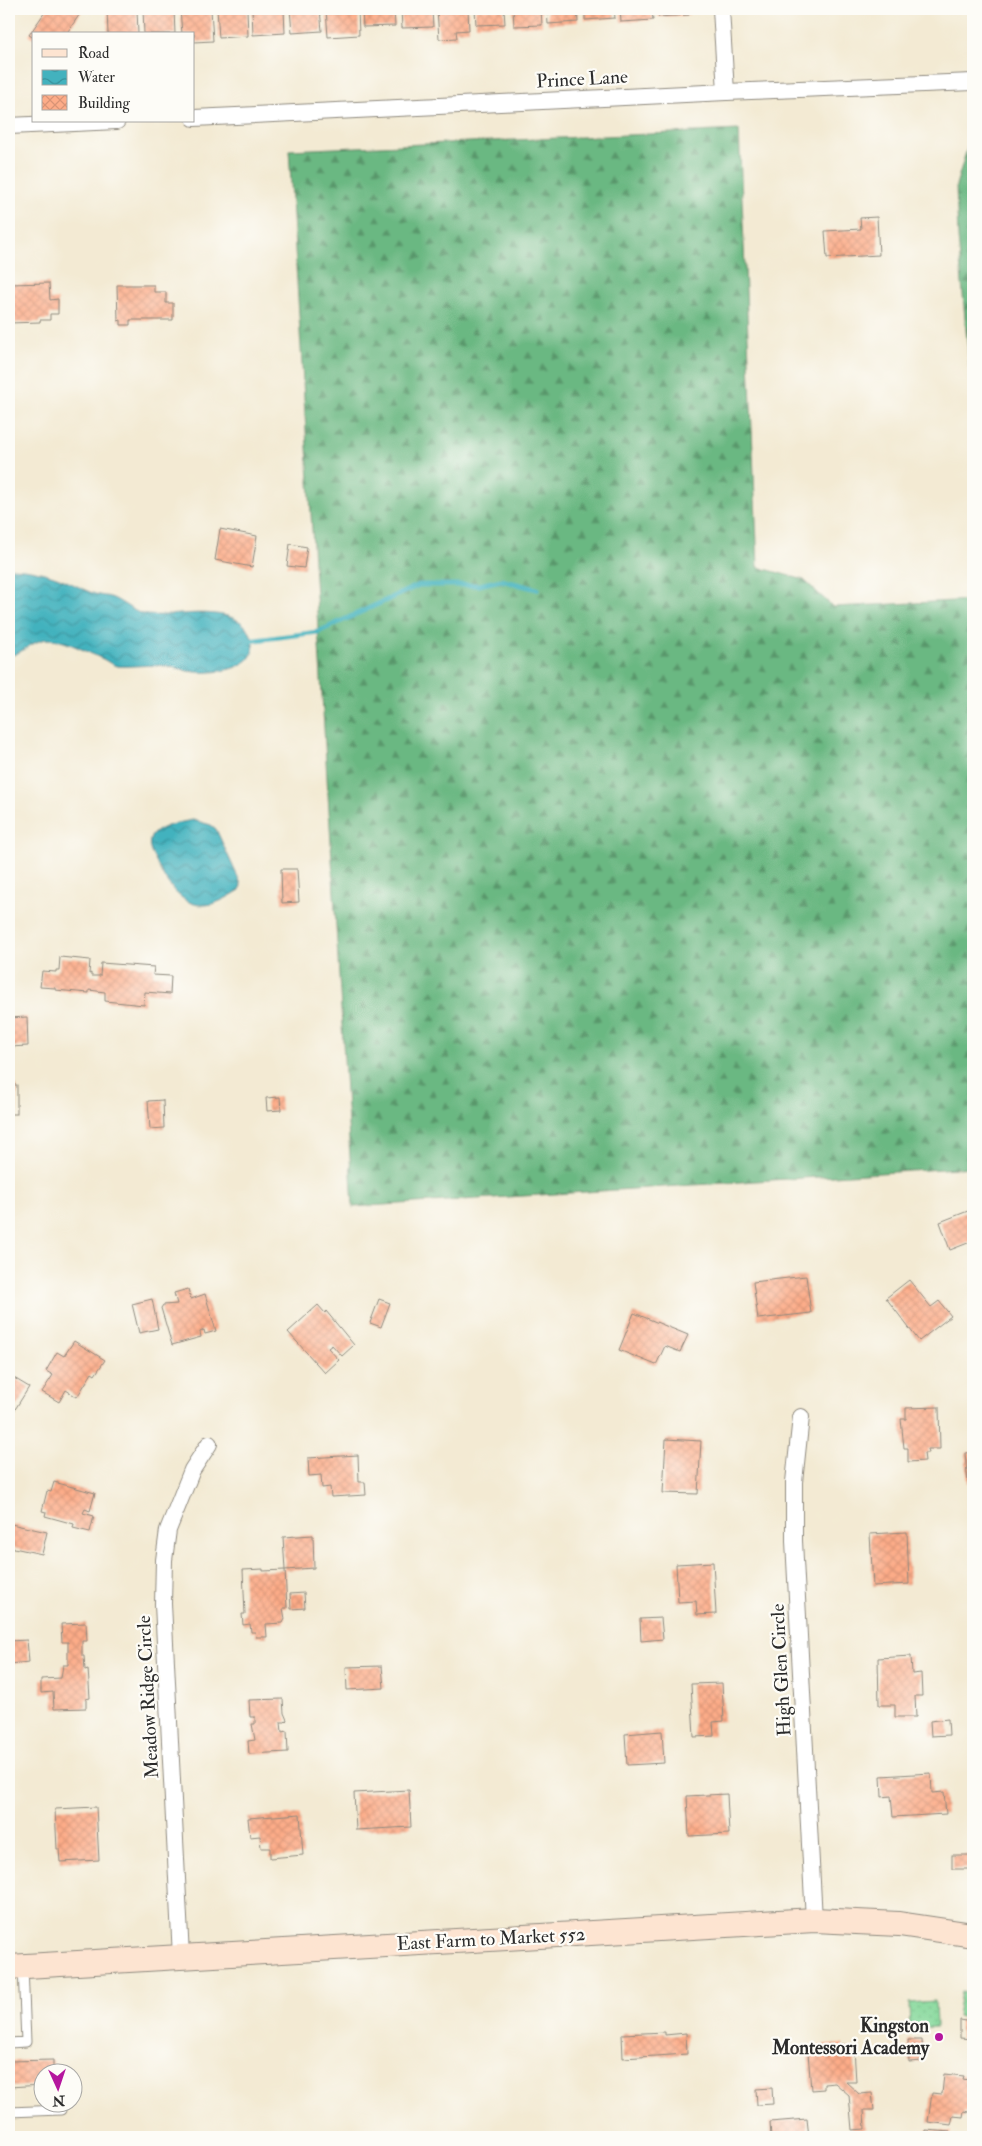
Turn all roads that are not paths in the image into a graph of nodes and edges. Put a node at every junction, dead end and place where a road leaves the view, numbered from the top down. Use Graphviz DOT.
graph roads {
  1 [pos="721,9"];
  2 [pos="973,82"];
  3 [pos="726,92"];
  4 [pos="195,118"];
  5 [pos="95,122"];
  6 [pos="9,126"];
  7 [pos="801,1417"];
  8 [pos="210,1444"];
  9 [pos="814,1920"];
  10 [pos="973,1935"];
  11 [pos="181,1957"];
  12 [pos="16,1966"];
  13 [pos="9,2043"];
  14 [pos="32,2111"];
  15 [pos="9,2112"];
  1 -- 3 [label="street"];
  2 -- 3 [label="street, Prince Lane"];
  3 -- 4 [label="street, Prince Lane"];
  5 -- 6 [label="street"];
  7 -- 9 [label="street, High Glen Circle"];
  8 -- 11 [label="street, Meadow Ridge Circle"];
  9 -- 10 [label="main road, East Farm to Market 552"];
  9 -- 11 [label="main road, East Farm to Market 552"];
  11 -- 12 [label="main road, East Farm to Market 552"];
  12 -- 13 [label="lane"];
  14 -- 15 [label="lane"];
}
